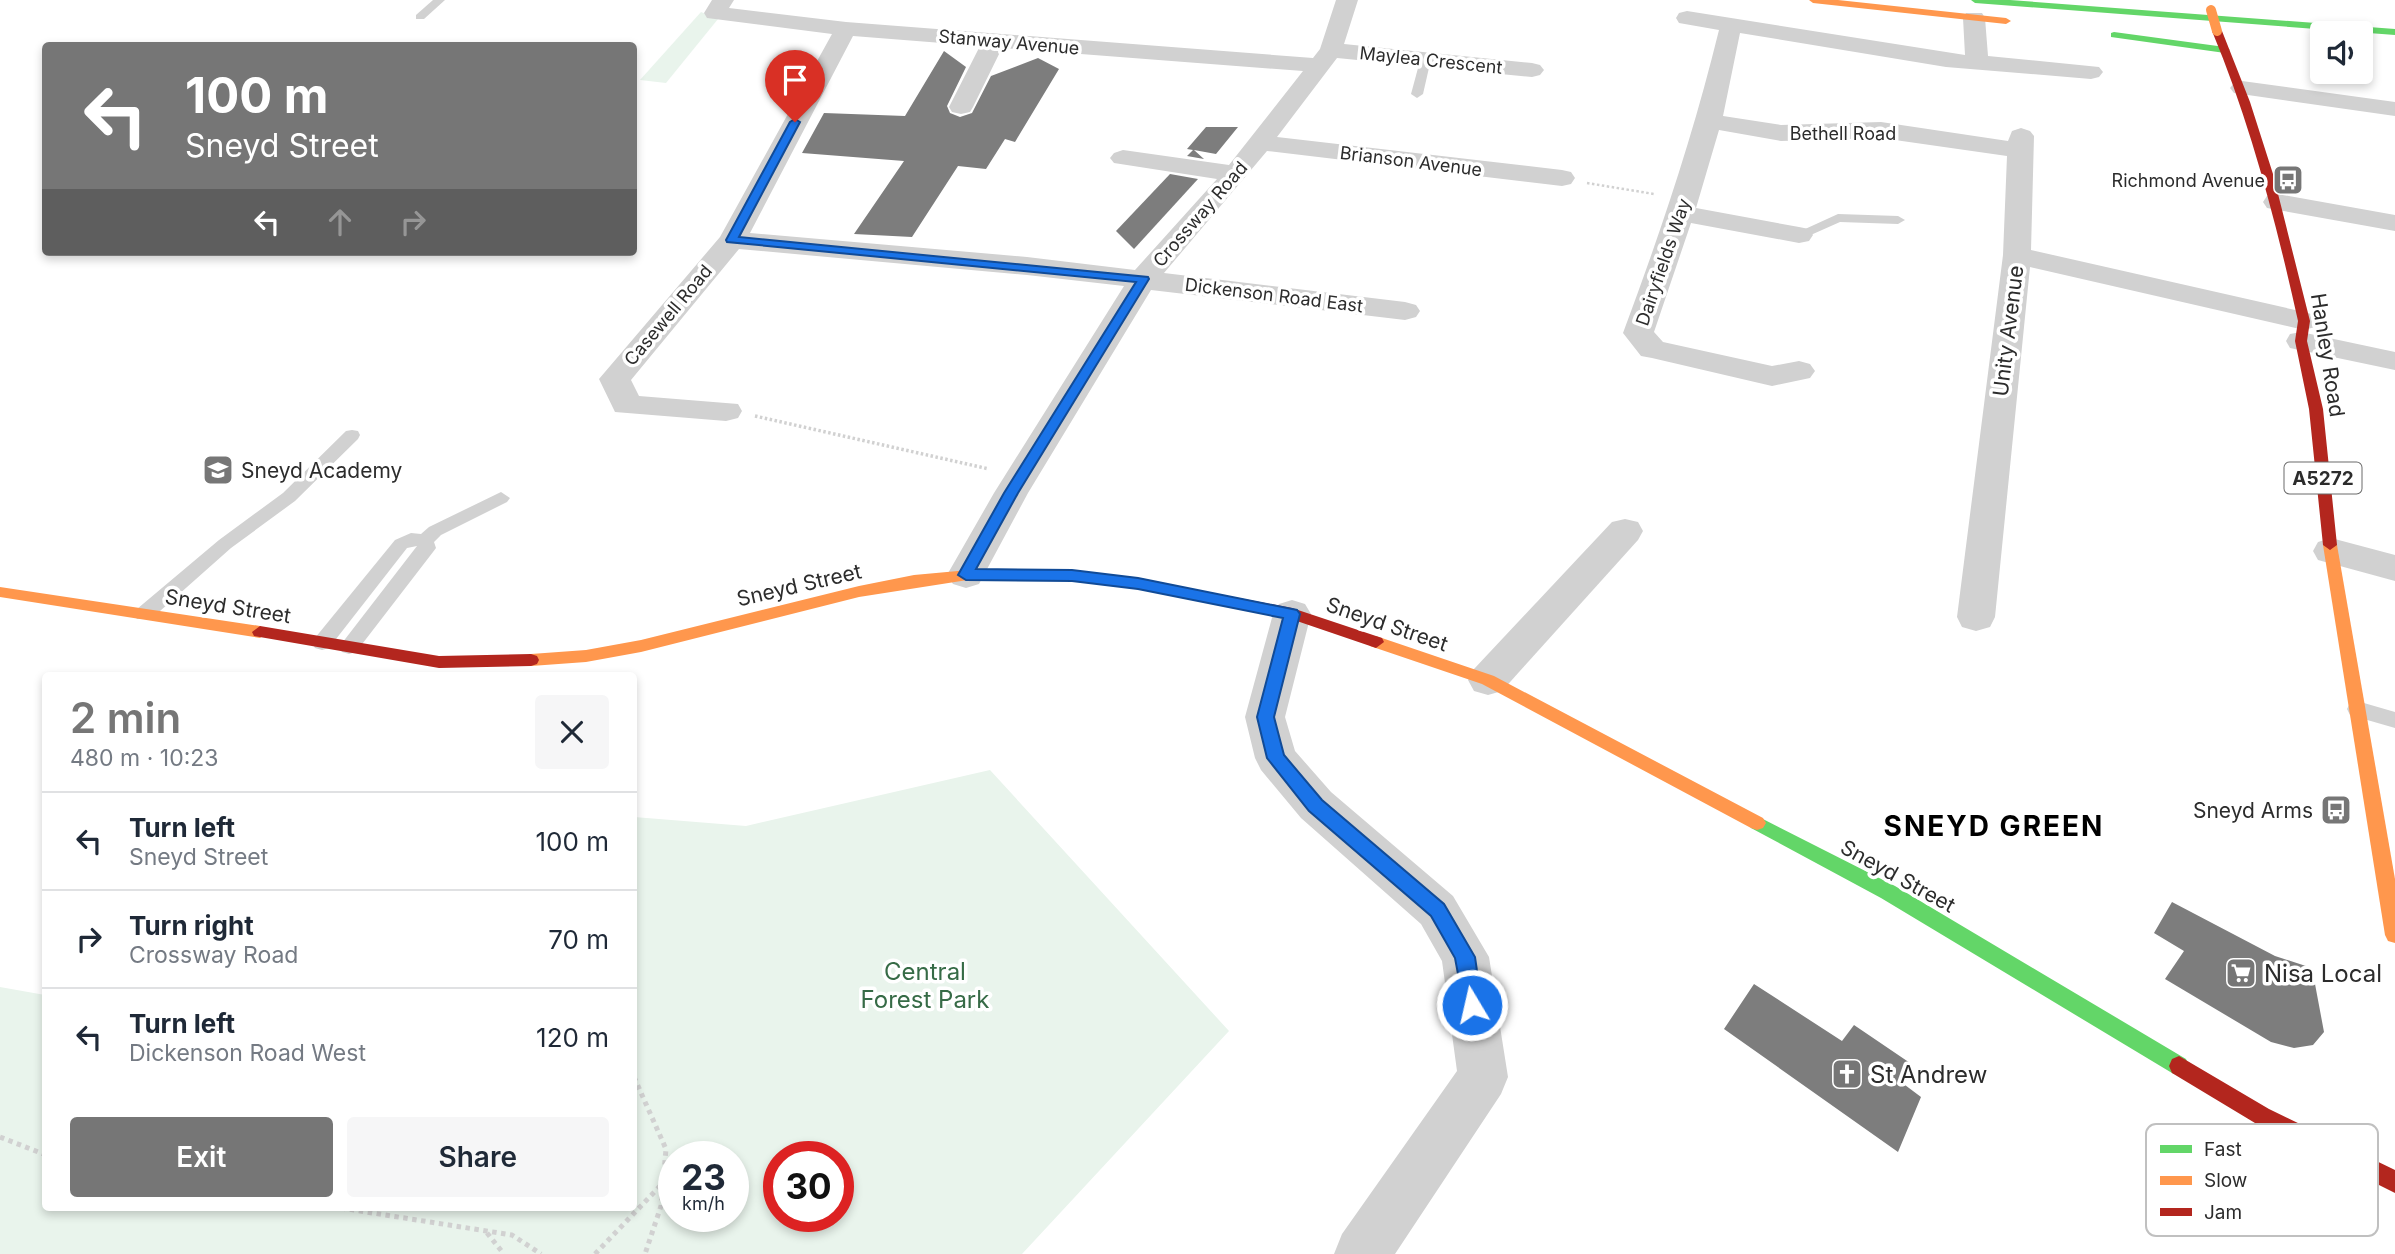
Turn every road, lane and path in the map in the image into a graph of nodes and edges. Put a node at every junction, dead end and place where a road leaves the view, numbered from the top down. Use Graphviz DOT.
graph roads {
  1 [pos="440,0"];
  2 [pos="723,0"];
  3 [pos="1347,0"];
  4 [pos="1813,0"];
  5 [pos="2209,6"];
  6 [pos="1974,9"];
  7 [pos="420,17"];
  8 [pos="1687,18"];
  9 [pos="2024,23"];
  10 [pos="2395,23"];
  11 [pos="1731,25"];
  12 [pos="846,29"];
  13 [pos="2395,32"];
  14 [pos="2102,33"];
  15 [pos="994,41"];
  16 [pos="2225,50"];
  17 [pos="1325,57"];
  18 [pos="1425,59"];
  19 [pos="1977,61"];
  20 [pos="1532,70"];
  21 [pos="2091,72"];
  22 [pos="2242,88"];
  23 [pos="1417,94"];
  24 [pos="961,107"];
  25 [pos="2395,109"];
  26 [pos="1709,121"];
  27 [pos="1259,143"];
  28 [pos="1123,158"];
  29 [pos="1236,174"];
  30 [pos="1562,178"];
  31 [pos="2277,202"];
  32 [pos="1683,206"];
  33 [pos="1898,219"];
  34 [pos="2395,223"];
  35 [pos="1799,235"];
  36 [pos="732,240"];
  37 [pos="2017,255"];
  38 [pos="1143,279"];
  39 [pos="1405,311"];
  40 [pos="2302,331"];
  41 [pos="2395,361"];
  42 [pos="1799,371"];
  43 [pos="726,411"];
  44 [pos="352,435"];
  45 [pos="1021,476"];
  46 [pos="501,498"];
  47 [pos="1625,531"];
  48 [pos="425,540"];
  49 [pos="2331,551"];
  50 [pos="2395,568"];
  51 [pos="966,575"];
  52 [pos="0,592"];
  53 [pos="144,614"];
  54 [pos="1292,614"];
  55 [pos="1976,617"];
  56 [pos="322,643"];
  57 [pos="349,647"];
  58 [pos="435,669"];
  59 [pos="1488,680"];
  60 [pos="2357,709"];
  61 [pos="2395,720"];
  62 [pos="2395,935"];
  63 [pos="637,1084"];
  64 [pos="2278,1124"];
  65 [pos="0,1137"];
  66 [pos="662,1141"];
  67 [pos="42,1153"];
  68 [pos="2378,1174"];
  69 [pos="2395,1182"];
  70 [pos="658,1189"];
  71 [pos="359,1211"];
  72 [pos="637,1211"];
  73 [pos="637,1211"];
  74 [pos="658,1215"];
  75 [pos="486,1232"];
  76 [pos="504,1254"];
  77 [pos="541,1254"];
  78 [pos="595,1254"];
  79 [pos="645,1254"];
  80 [pos="1362,1254"];
  1 -- 7 [label="lane"];
  2 -- 12 [label="street, Stanway Avenue"];
  3 -- 17 [label="street, Crossway Road"];
  4 -- 6 [label="main road"];
  5 -- 10 [label="main road"];
  5 -- 16 [label="main road, Hanley Road / A5272, bridge"];
  6 -- 9 [label="main road"];
  6 -- 13 [label="main road"];
  6 -- 19 [label="street"];
  8 -- 11 [label="street"];
  11 -- 19 [label="street"];
  11 -- 26 [label="street, Dairyfields Way"];
  12 -- 15 [label="street, Stanway Avenue"];
  12 -- 36 [label="street, Casewell Road"];
  14 -- 16 [label="main road"];
  15 -- 17 [label="street, Stanway Avenue"];
  15 -- 24 [label="street"];
  16 -- 22 [label="main road, Hanley Road / A5272"];
  17 -- 18 [label="street, Maylea Crescent"];
  17 -- 27 [label="street, Crossway Road"];
  18 -- 20 [label="street, Maylea Crescent"];
  18 -- 23 [label="lane"];
  19 -- 21 [label="street"];
  22 -- 25 [label="street"];
  22 -- 31 [label="main road, Hanley Road / A5272"];
  26 -- 32 [label="street, Dairyfields Way"];
  26 -- 37 [label="street, Bethell Road"];
  27 -- 29 [label="street, Crossway Road"];
  27 -- 30 [label="street, Brianson Avenue"];
  28 -- 29 [label="street"];
  29 -- 38 [label="street, Crossway Road"];
  30 -- 32 [label="path"];
  31 -- 34 [label="street"];
  31 -- 40 [label="main road, Hanley Road / A5272"];
  32 -- 35 [label="street"];
  32 -- 42 [label="street, Dairyfields Way"];
  33 -- 35 [label="lane"];
  36 -- 38 [label="street, Dickenson Road East"];
  36 -- 43 [label="street, Casewell Road"];
  37 -- 40 [label="street, Unity Avenue"];
  37 -- 55 [label="street, Unity Avenue"];
  38 -- 39 [label="street, Dickenson Road East"];
  38 -- 45 [label="street, Crossway Road"];
  40 -- 41 [label="street, Unity Avenue"];
  40 -- 49 [label="main road, Hanley Road / A5272"];
  43 -- 45 [label="path"];
  44 -- 53 [label="lane"];
  45 -- 51 [label="street, Crossway Road"];
  46 -- 48 [label="lane"];
  47 -- 59 [label="street"];
  48 -- 56 [label="lane"];
  48 -- 57 [label="lane"];
  49 -- 50 [label="street"];
  49 -- 60 [label="main road, Hanley Road / A5272"];
  51 -- 54 [label="main road, Sneyd Street"];
  51 -- 58 [label="main road, Sneyd Street"];
  52 -- 53 [label="main road, Sneyd Street"];
  53 -- 56 [label="main road, Sneyd Street"];
  54 -- 59 [label="main road, Sneyd Street"];
  54 -- 80 [label="street"];
  56 -- 57 [label="main road, Sneyd Street"];
  57 -- 58 [label="main road, Sneyd Street"];
  59 -- 64 [label="main road, Sneyd Street"];
  60 -- 61 [label="lane"];
  60 -- 62 [label="main road, Hanley Road / A5272"];
  63 -- 66 [label="path"];
  65 -- 67 [label="path"];
  68 -- 69 [label="main road, Sneyd Street"];
  70 -- 72 [label="path"];
  71 -- 75 [label="path"];
  73 -- 78 [label="path"];
  74 -- 79 [label="path"];
  75 -- 76 [label="path"];
  75 -- 77 [label="path"];
}
